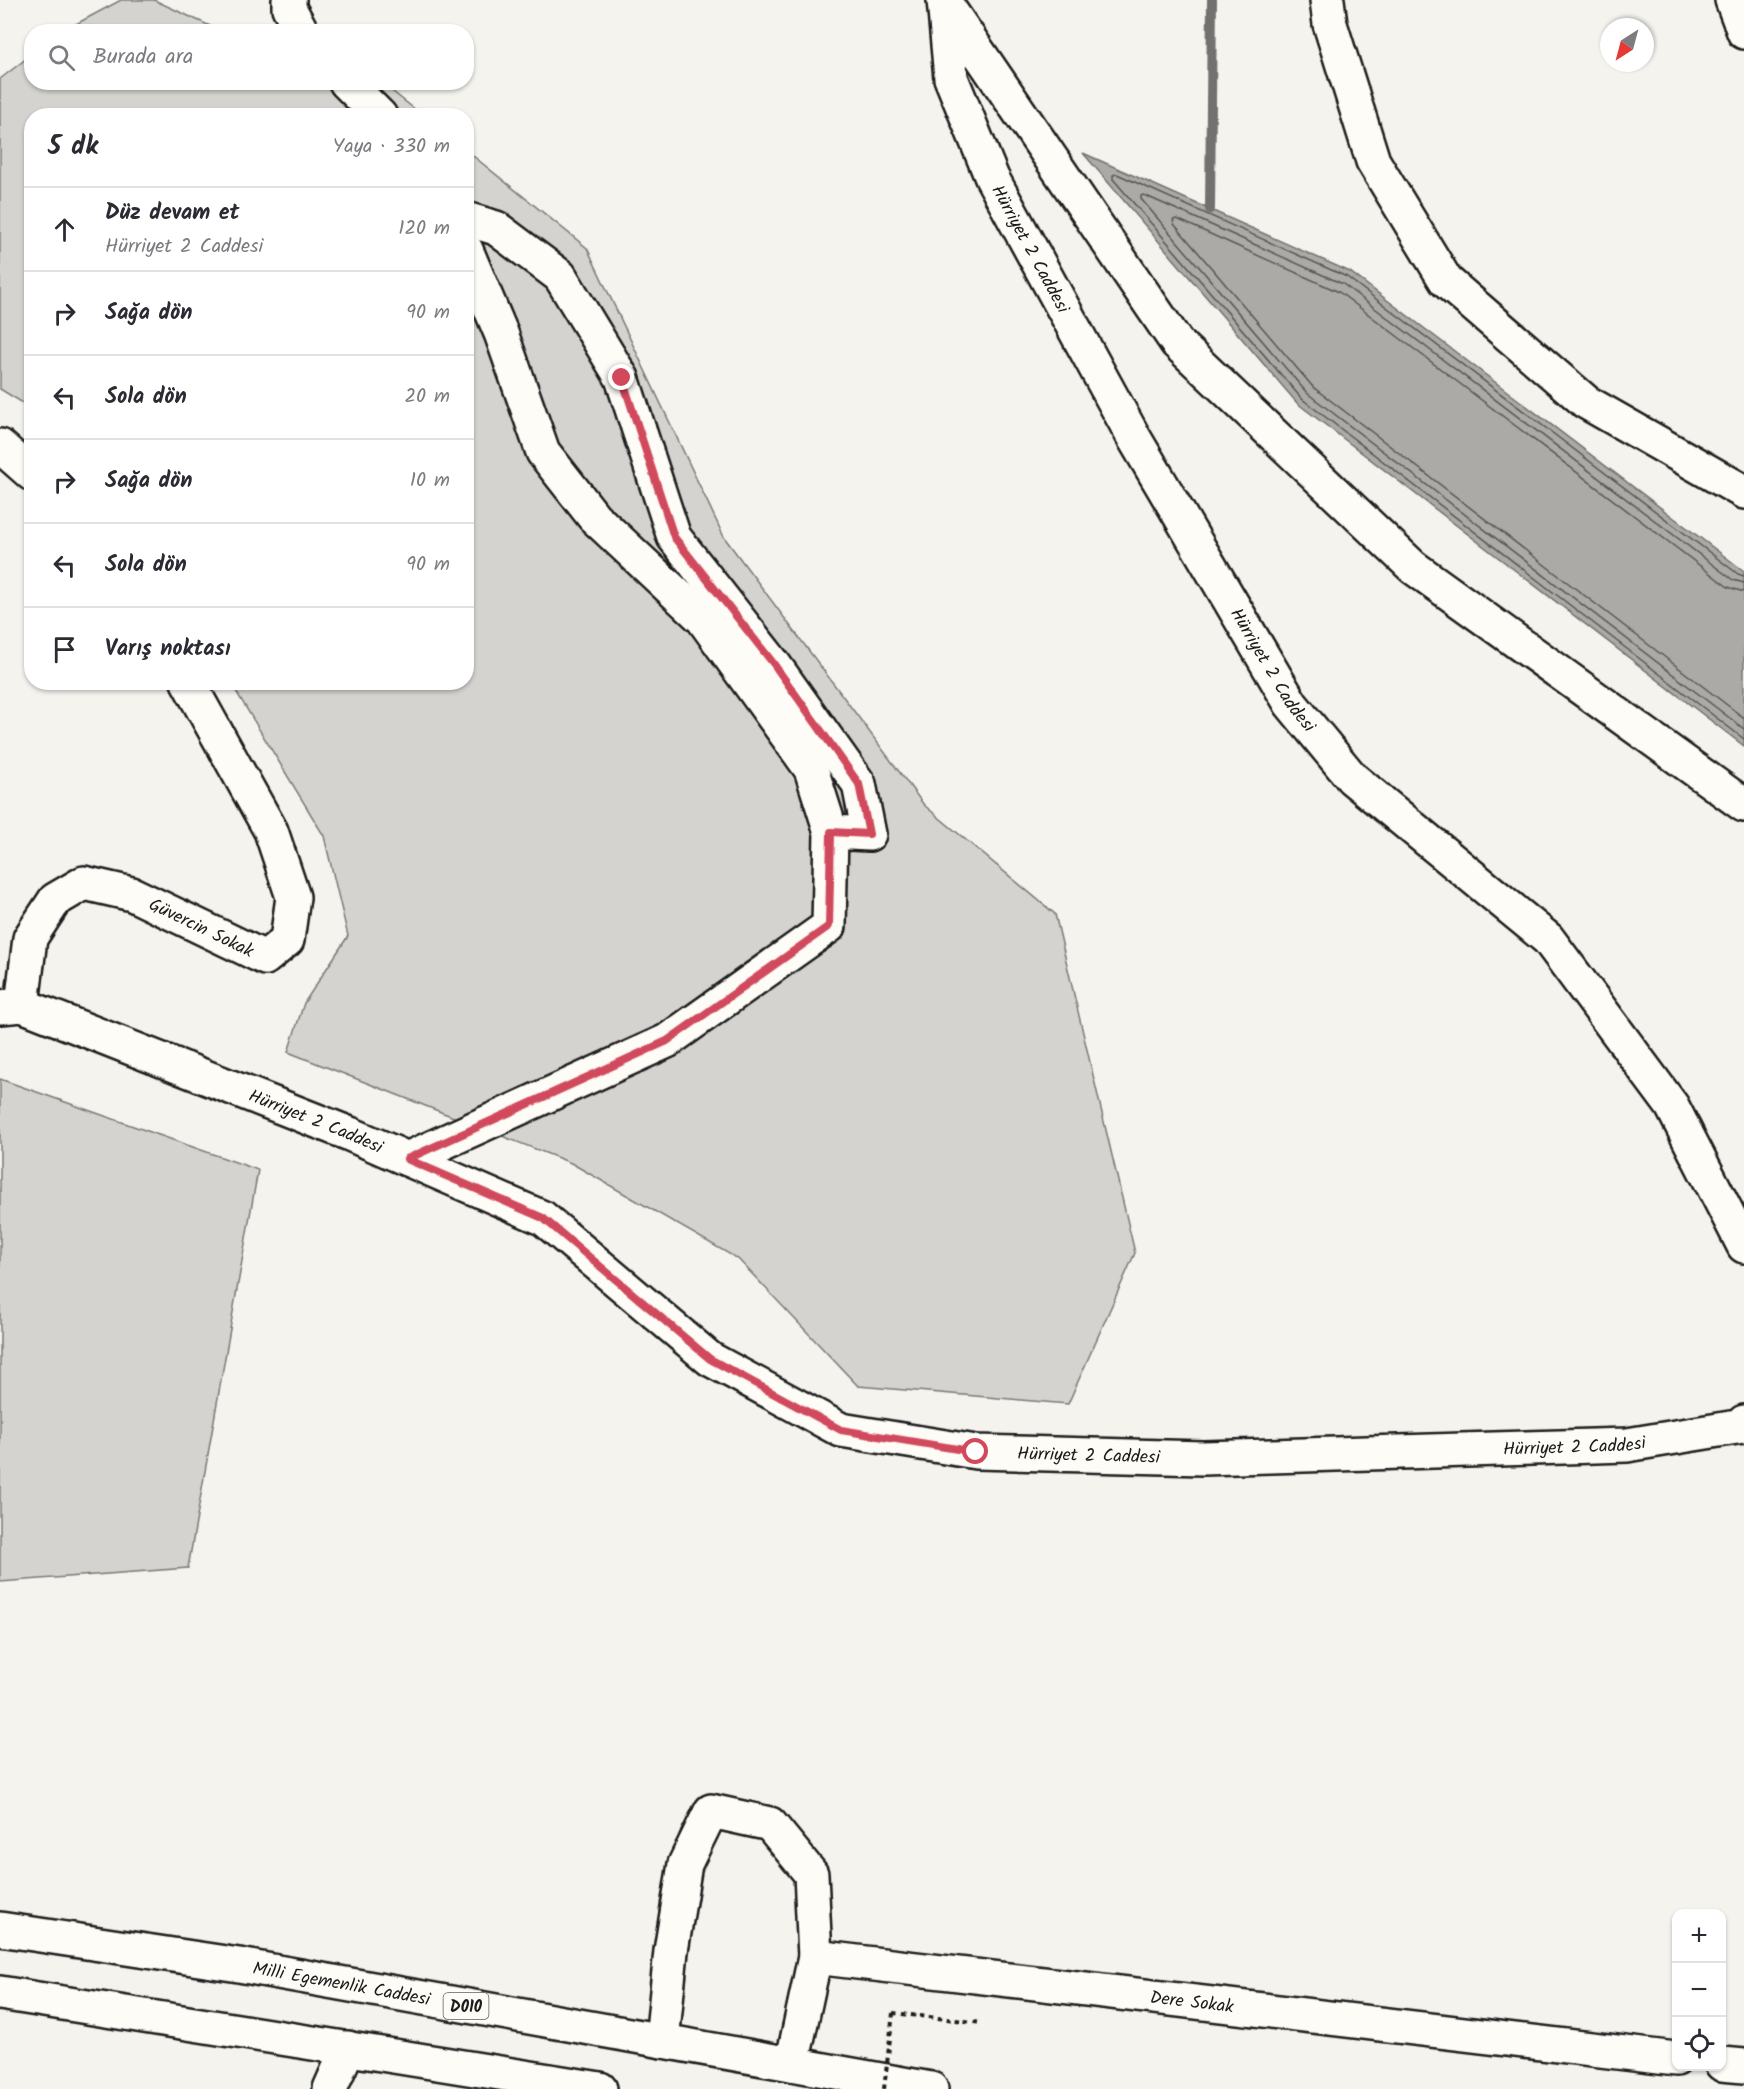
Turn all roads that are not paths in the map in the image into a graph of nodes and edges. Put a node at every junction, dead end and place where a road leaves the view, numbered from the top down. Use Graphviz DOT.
graph roads {
  1 [pos="289,0"];
  2 [pos="1327,0"];
  3 [pos="1732,0"];
  4 [pos="944,1"];
  5 [pos="298,24"];
  6 [pos="1744,32"];
  7 [pos="354,90"];
  8 [pos="372,108"];
  9 [pos="474,221"];
  10 [pos="474,269"];
  11 [pos="0,446"];
  12 [pos="24,467"];
  13 [pos="1744,492"];
  14 [pos="192,690"];
  15 [pos="1744,806"];
  16 [pos="831,832"];
  17 [pos="11,1006"];
  18 [pos="407,1159"];
  19 [pos="1744,1246"];
  20 [pos="1744,1422"];
  21 [pos="0,1929"];
  22 [pos="815,1957"];
  23 [pos="0,1993"];
  24 [pos="662,2041"];
  25 [pos="348,2048"];
  26 [pos="1672,2058"];
  27 [pos="792,2064"];
  28 [pos="1726,2064"];
  29 [pos="1744,2066"];
  30 [pos="330,2089"];
  31 [pos="600,2089"];
  32 [pos="931,2089"];
  1 -- 5 [label="main road"];
  2 -- 13 [label="main road"];
  3 -- 6 [label="main road"];
  4 -- 15 [label="main road"];
  4 -- 19 [label="main road, Hürriyet 2 Caddesi"];
  7 -- 8 [label="main road"];
  9 -- 16 [label="main road"];
  10 -- 16 [label="main road"];
  11 -- 12 [label="main road"];
  14 -- 17 [label="main road, Güvercin Sokak"];
  16 -- 18 [label="main road"];
  17 -- 18 [label="main road, Hürriyet 2 Caddesi"];
  18 -- 20 [label="main road, Hürriyet 2 Caddesi"];
  21 -- 24 [label="main road, Milli Egemenlik Caddesi / D010"];
  22 -- 24 [label="main road"];
  22 -- 26 [label="main road, Dere Sokak"];
  22 -- 27 [label="main road"];
  23 -- 25 [label="main road"];
  24 -- 27 [label="main road, Milli Egemenlik Caddesi / D010"];
  25 -- 30 [label="main road"];
  25 -- 31 [label="main road"];
  27 -- 32 [label="main road, Milli Egemenlik Caddesi / D010"];
  28 -- 29 [label="main road"];
}
